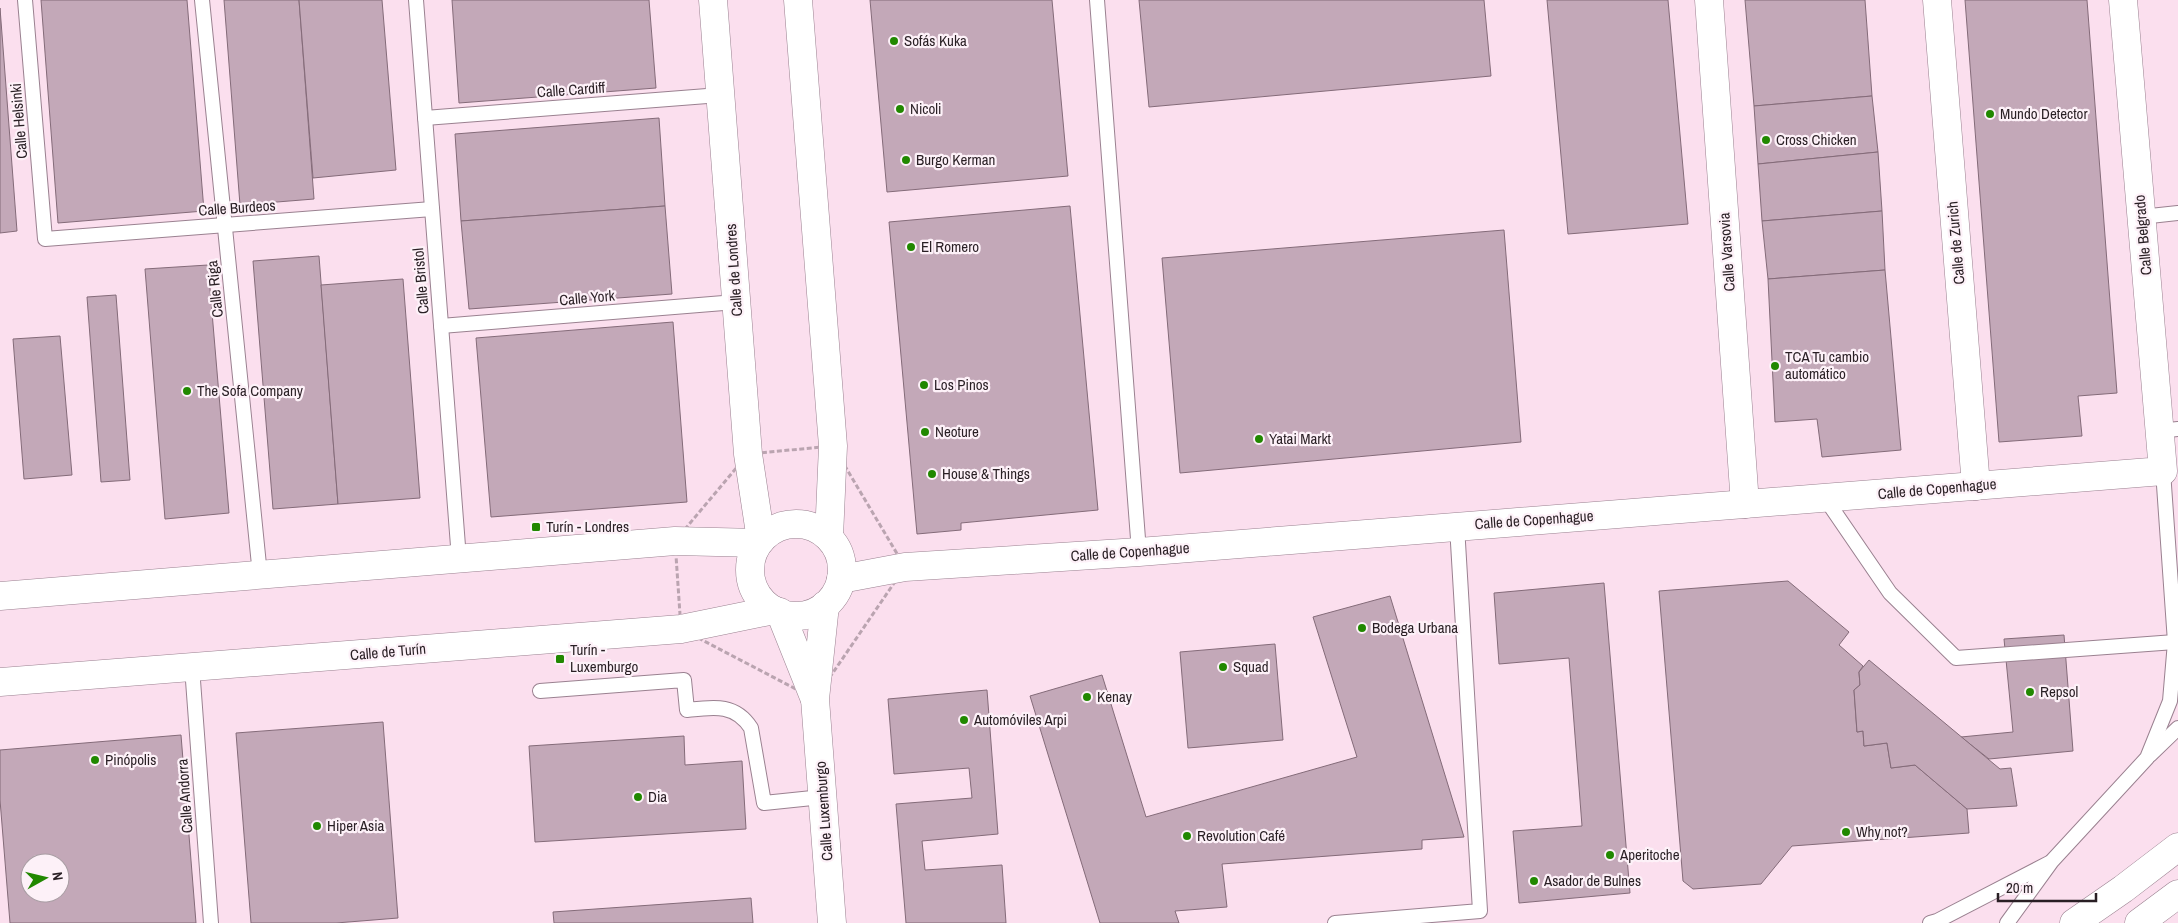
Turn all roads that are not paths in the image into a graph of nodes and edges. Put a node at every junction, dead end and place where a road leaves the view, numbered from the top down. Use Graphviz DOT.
graph roads {
  1 [pos="25,0"];
  2 [pos="202,0"];
  3 [pos="416,0"];
  4 [pos="712,0"];
  5 [pos="798,0"];
  6 [pos="1097,0"];
  7 [pos="1709,0"];
  8 [pos="1937,0"];
  9 [pos="2123,0"];
  10 [pos="720,95"];
  11 [pos="425,118"];
  12 [pos="432,209"];
  13 [pos="2178,214"];
  14 [pos="2141,217"];
  15 [pos="225,226"];
  16 [pos="45,239"];
  17 [pos="736,302"];
  18 [pos="441,326"];
  19 [pos="2169,430"];
  20 [pos="2162,471"];
  21 [pos="1976,486"];
  22 [pos="1825,498"];
  23 [pos="1745,504"];
  24 [pos="1457,526"];
  25 [pos="760,542"];
  26 [pos="833,543"];
  27 [pos="1138,552"];
  28 [pos="459,559"];
  29 [pos="905,568"];
  30 [pos="260,575"];
  31 [pos="842,579"];
  32 [pos="0,596"];
  33 [pos="825,605"];
  34 [pos="777,611"];
  35 [pos="2176,643"];
  36 [pos="192,667"];
  37 [pos="0,682"];
  38 [pos="540,691"];
  39 [pos="815,700"];
  40 [pos="2178,728"];
  41 [pos="2147,758"];
  42 [pos="822,798"];
  43 [pos="2178,847"];
  44 [pos="2052,862"];
  45 [pos="2178,894"];
  46 [pos="211,923"];
  47 [pos="832,923"];
  48 [pos="1335,923"];
  49 [pos="1930,923"];
  50 [pos="2007,923"];
  51 [pos="2074,923"];
  52 [pos="2139,923"];
  1 -- 16 [label="lane, Calle Helsinki"];
  2 -- 15 [label="lane, Calle Riga"];
  3 -- 11 [label="lane, Calle Bristol"];
  4 -- 10 [label="street, Calle de Londres"];
  5 -- 26 [label="street"];
  6 -- 27 [label="lane"];
  7 -- 23 [label="street, Calle Varsovia"];
  8 -- 21 [label="street, Calle de Zurich"];
  9 -- 14 [label="street, Calle Belgrado"];
  10 -- 11 [label="lane, Calle Cardiff"];
  10 -- 17 [label="street, Calle de Londres"];
  11 -- 12 [label="lane, Calle Bristol"];
  12 -- 15 [label="lane, Calle Burdeos"];
  12 -- 18 [label="lane, Calle Bristol"];
  13 -- 14 [label="lane"];
  14 -- 19 [label="street, Calle Belgrado"];
  15 -- 16 [label="lane, Calle Burdeos"];
  15 -- 30 [label="lane, Calle Riga"];
  17 -- 18 [label="lane, Calle York"];
  17 -- 25 [label="street, Calle de Londres"];
  18 -- 28 [label="lane, Calle Bristol"];
  19 -- 20 [label="street, Calle Belgrado"];
  20 -- 21 [label="street, Calle de Copenhague"];
  20 -- 35 [label="lane"];
  21 -- 22 [label="street, Calle de Copenhague"];
  22 -- 23 [label="street, Calle de Copenhague"];
  22 -- 35 [label="lane"];
  23 -- 24 [label="street, Calle de Copenhague"];
  24 -- 27 [label="street, Calle de Copenhague"];
  24 -- 48 [label="lane"];
  25 -- 26 [label="street"];
  25 -- 28 [label="street"];
  25 -- 34 [label="street"];
  26 -- 29 [label="street, Calle de Copenhague"];
  26 -- 31 [label="street"];
  27 -- 29 [label="street, Calle de Copenhague"];
  28 -- 30 [label="street"];
  29 -- 31 [label="street, Calle de Copenhague"];
  30 -- 32 [label="street"];
  31 -- 33 [label="street"];
  33 -- 34 [label="street"];
  33 -- 39 [label="street, Calle Luxemburgo"];
  34 -- 36 [label="street, Calle de Turín"];
  34 -- 39 [label="street, Calle Luxemburgo"];
  35 -- 41 [label="lane"];
  36 -- 37 [label="street, Calle de Turín"];
  36 -- 46 [label="lane, Calle Andorra"];
  38 -- 42 [label="lane"];
  39 -- 42 [label="street, Calle Luxemburgo"];
  40 -- 41 [label="lane"];
  41 -- 44 [label="lane"];
  42 -- 47 [label="street, Calle Luxemburgo"];
  43 -- 51 [label="street"];
  44 -- 49 [label="lane"];
  44 -- 50 [label="lane"];
  45 -- 52 [label="street"];
}
